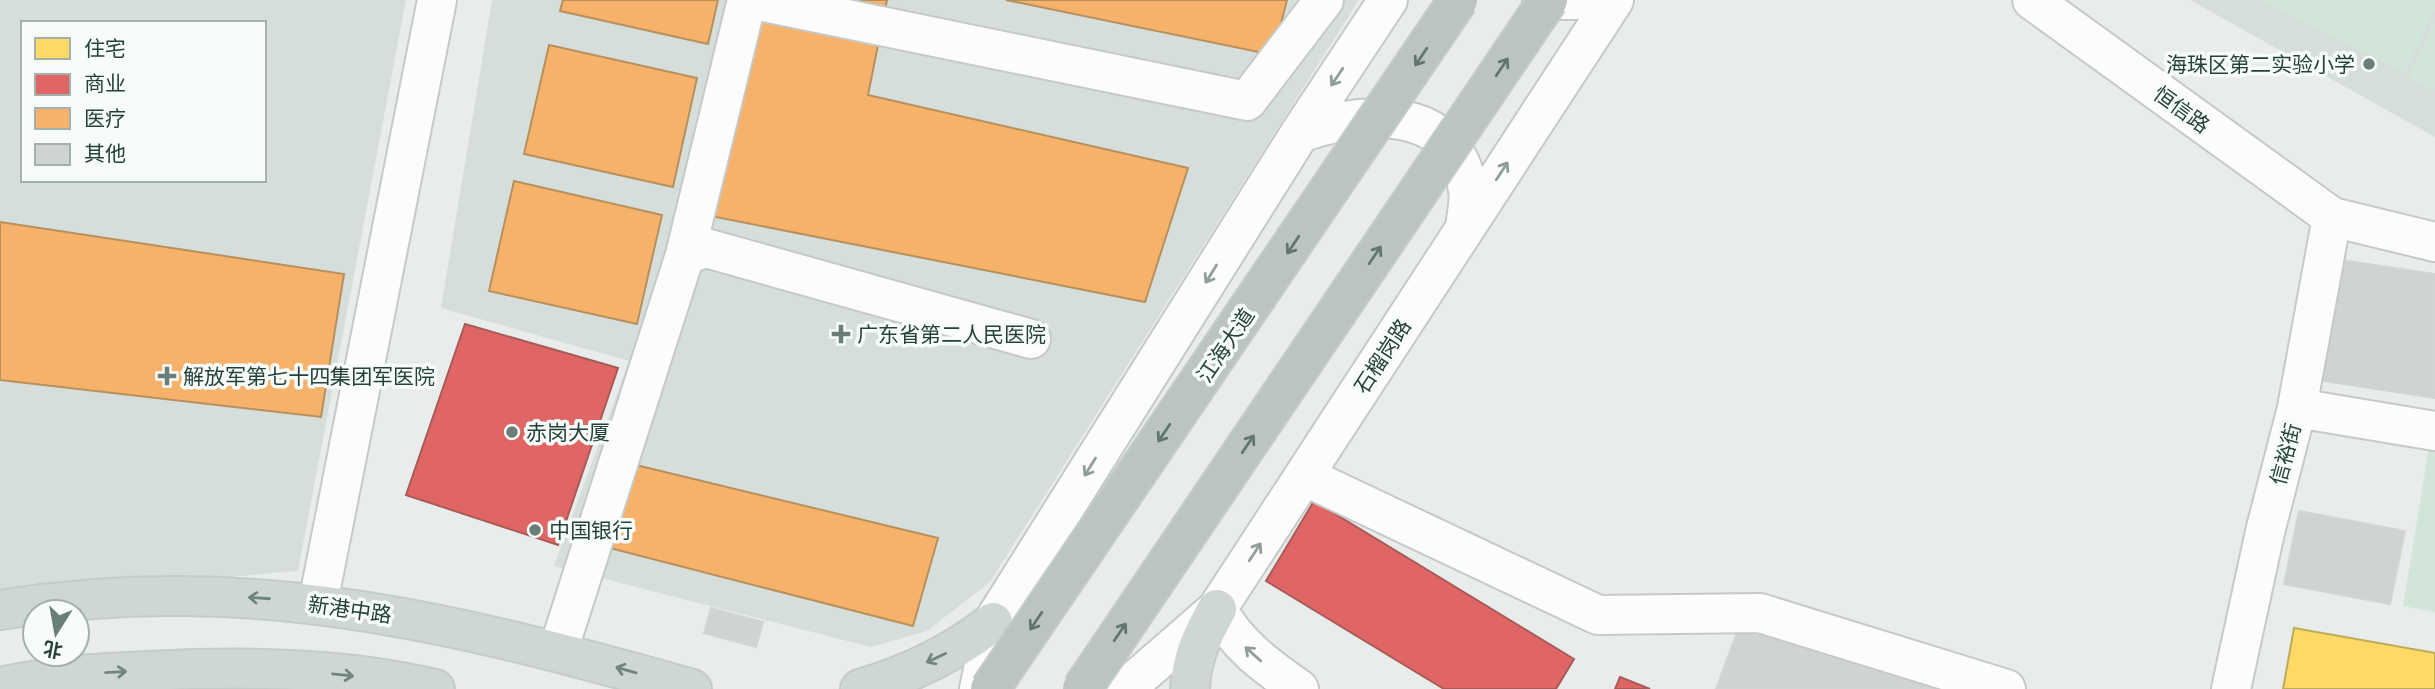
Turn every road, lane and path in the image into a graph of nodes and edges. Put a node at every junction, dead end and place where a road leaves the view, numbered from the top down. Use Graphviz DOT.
graph roads {
  1 [pos="437,0"];
  2 [pos="747,0"];
  3 [pos="754,0"];
  4 [pos="1324,0"];
  5 [pos="1388,0"];
  6 [pos="1458,0"];
  7 [pos="1542,0"];
  8 [pos="1548,0"];
  9 [pos="1576,0"];
  10 [pos="1614,0"];
  11 [pos="2032,0"];
  12 [pos="1300,133"];
  13 [pos="2332,217"];
  14 [pos="1465,228"];
  15 [pos="2435,242"];
  16 [pos="685,255"];
  17 [pos="1031,339"];
  18 [pos="2297,408"];
  19 [pos="2435,431"];
  20 [pos="1304,476"];
  21 [pos="318,603"];
  22 [pos="1217,609"];
  23 [pos="0,610"];
  24 [pos="993,622"];
  25 [pos="558,651"];
  26 [pos="0,687"];
  27 [pos="435,689"];
  28 [pos="692,689"];
  29 [pos="860,689"];
  30 [pos="979,689"];
  31 [pos="990,689"];
  32 [pos="1082,689"];
  33 [pos="1125,689"];
  34 [pos="1190,689"];
  35 [pos="1299,689"];
  36 [pos="2006,689"];
  37 [pos="2231,689"];
  1 -- 21 [label="street"];
  2 -- 16 [label="street"];
  3 -- 4 [label="street"];
  5 -- 12 [label="street, one-way"];
  6 -- 31 [label="highway, 江海大道, one-way, bridge"];
  7 -- 9 [label="street"];
  32 -- 8 [label="highway, one-way, bridge"];
  14 -- 10 [label="street, 石榴岗路, one-way"];
  11 -- 13 [label="street, 恒信路"];
  12 -- 14 [label="street"];
  12 -- 24 [label="street, one-way"];
  13 -- 15 [label="street"];
  13 -- 18 [label="street, 信裕街"];
  14 -- 20 [label="street, 石榴岗路"];
  16 -- 17 [label="street"];
  16 -- 25 [label="street"];
  18 -- 19 [label="street"];
  18 -- 37 [label="street, 信裕街"];
  22 -- 20 [label="street, 石榴岗路, one-way"];
  20 -- 36 [label="street"];
  21 -- 23 [label="main road, 新港中路, one-way"];
  21 -- 25 [label="main road, 新港中路"];
  22 -- 33 [label="street, 石榴岗路"];
  22 -- 34 [label="main road"];
  35 -- 22 [label="street, one-way"];
  24 -- 29 [label="main road, one-way"];
  24 -- 30 [label="street"];
  28 -- 25 [label="main road, 新港中路, one-way"];
  26 -- 27 [label="main road, one-way"];
}
